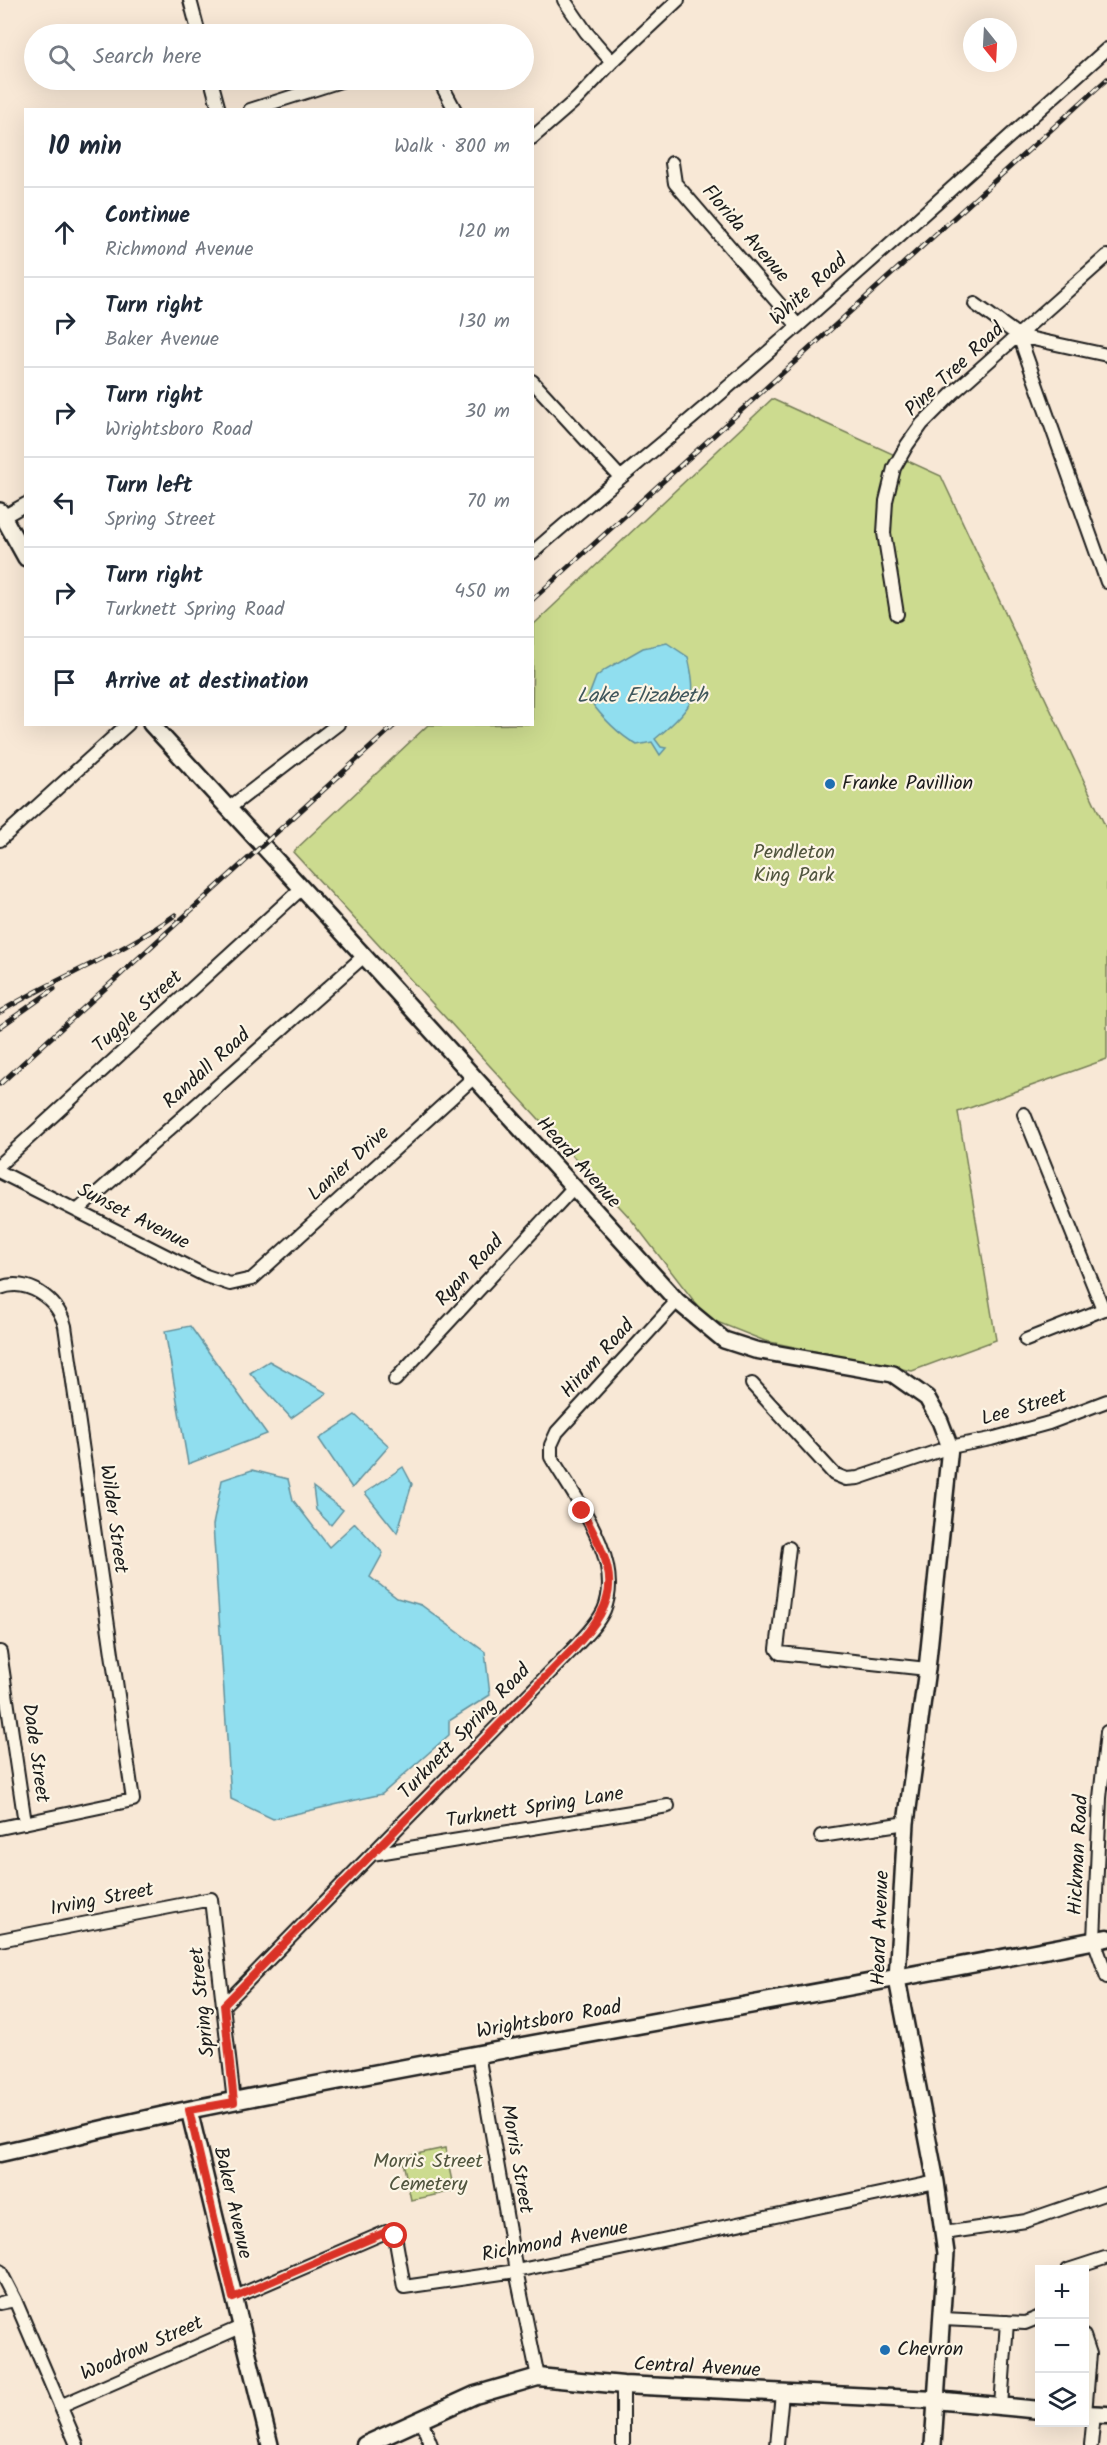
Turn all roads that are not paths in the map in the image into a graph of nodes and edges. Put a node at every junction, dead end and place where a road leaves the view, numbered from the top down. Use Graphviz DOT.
graph roads {
  1 [pos="190,0"];
  2 [pos="564,0"];
  3 [pos="678,0"];
  4 [pos="197,24"];
  5 [pos="1107,49"];
  6 [pos="612,62"];
  7 [pos="214,90"];
  8 [pos="313,90"];
  9 [pos="444,90"];
  10 [pos="218,108"];
  11 [pos="256,108"];
  12 [pos="454,108"];
  13 [pos="534,136"];
  14 [pos="672,163"];
  15 [pos="1107,256"];
  16 [pos="975,304"];
  17 [pos="798,326"];
  18 [pos="1019,336"];
  19 [pos="1107,354"];
  20 [pos="534,383"];
  21 [pos="620,477"];
  22 [pos="24,505"];
  23 [pos="1,514"];
  24 [pos="534,551"];
  25 [pos="24,554"];
  26 [pos="1107,582"];
  27 [pos="897,614"];
  28 [pos="126,726"];
  29 [pos="153,726"];
  30 [pos="335,726"];
  31 [pos="229,808"];
  32 [pos="0,840"];
  33 [pos="302,888"];
  34 [pos="364,956"];
  35 [pos="473,1078"];
  36 [pos="1024,1114"];
  37 [pos="0,1164"];
  38 [pos="0,1172"];
  39 [pos="573,1188"];
  40 [pos="76,1211"];
  41 [pos="252,1279"];
  42 [pos="1,1287"];
  43 [pos="676,1302"];
  44 [pos="1105,1309"];
  45 [pos="1026,1340"];
  46 [pos="395,1380"];
  47 [pos="752,1384"];
  48 [pos="1107,1401"];
  49 [pos="550,1445"];
  50 [pos="950,1447"];
  51 [pos="789,1548"];
  52 [pos="0,1652"];
  53 [pos="927,1669"];
  54 [pos="1107,1732"];
  55 [pos="668,1806"];
  56 [pos="25,1823"];
  57 [pos="906,1823"];
  58 [pos="0,1828"];
  59 [pos="821,1836"];
  60 [pos="372,1854"];
  61 [pos="211,1899"];
  62 [pos="1100,1939"];
  63 [pos="0,1940"];
  64 [pos="1107,1977"];
  65 [pos="897,1979"];
  66 [pos="224,2005"];
  67 [pos="478,2054"];
  68 [pos="234,2102"];
  69 [pos="189,2110"];
  70 [pos="0,2153"];
  71 [pos="936,2182"];
  72 [pos="1107,2193"];
  73 [pos="944,2233"];
  74 [pos="1105,2258"];
  75 [pos="1083,2265"];
  76 [pos="0,2271"];
  77 [pos="516,2271"];
  78 [pos="233,2298"];
  79 [pos="15,2300"];
  80 [pos="0,2303"];
  81 [pos="943,2319"];
  82 [pos="1037,2319"];
  83 [pos="1008,2322"];
  84 [pos="241,2327"];
  85 [pos="1089,2351"];
  86 [pos="537,2377"];
  87 [pos="623,2385"];
  88 [pos="782,2393"];
  89 [pos="935,2400"];
  90 [pos="60,2406"];
  91 [pos="1001,2406"];
  92 [pos="1035,2409"];
  93 [pos="1093,2414"];
  94 [pos="421,2420"];
  95 [pos="77,2445"];
  96 [pos="270,2445"];
  97 [pos="365,2445"];
  98 [pos="432,2445"];
  99 [pos="623,2445"];
  100 [pos="777,2445"];
  101 [pos="933,2445"];
  102 [pos="1091,2445"];
  1 -- 4 [label="street"];
  2 -- 6 [label="street"];
  3 -- 6 [label="street"];
  5 -- 17 [label="street, White Road"];
  6 -- 13 [label="street"];
  7 -- 10 [label="street"];
  8 -- 11 [label="street"];
  9 -- 12 [label="street"];
  14 -- 17 [label="street, Florida Avenue"];
  15 -- 18 [label="street, Pine Tree Road"];
  16 -- 18 [label="street"];
  17 -- 21 [label="street, White Road"];
  18 -- 19 [label="street"];
  18 -- 26 [label="street"];
  18 -- 27 [label="street, Pine Tree Road"];
  20 -- 21 [label="street"];
  21 -- 24 [label="street, White Road"];
  22 -- 23 [label="street"];
  23 -- 25 [label="street"];
  28 -- 32 [label="street"];
  29 -- 31 [label="street, Heard Avenue"];
  30 -- 31 [label="street"];
  31 -- 33 [label="street, Heard Avenue"];
  33 -- 34 [label="street, Heard Avenue"];
  33 -- 37 [label="street, Tuggle Street"];
  34 -- 35 [label="street, Heard Avenue"];
  34 -- 40 [label="street, Randall Road"];
  35 -- 39 [label="street, Heard Avenue"];
  35 -- 41 [label="street, Lanier Drive"];
  36 -- 44 [label="street"];
  38 -- 40 [label="street, Sunset Avenue"];
  39 -- 43 [label="street, Heard Avenue"];
  39 -- 46 [label="street, Ryan Road"];
  40 -- 41 [label="street, Sunset Avenue"];
  42 -- 56 [label="street, Wilder Street"];
  43 -- 49 [label="street, Hiram Road"];
  43 -- 50 [label="street, Heard Avenue"];
  44 -- 45 [label="street"];
  47 -- 50 [label="street"];
  48 -- 50 [label="street, Lee Street"];
  49 -- 60 [label="street, Turknett Spring Road"];
  50 -- 53 [label="street, Heard Avenue"];
  51 -- 53 [label="street"];
  52 -- 56 [label="street, Dade Street"];
  53 -- 57 [label="street, Heard Avenue"];
  54 -- 62 [label="street, Hickman Road"];
  55 -- 60 [label="street, Turknett Spring Lane"];
  56 -- 58 [label="street"];
  57 -- 59 [label="street"];
  57 -- 65 [label="street, Heard Avenue"];
  60 -- 66 [label="street, Turknett Spring Road"];
  61 -- 63 [label="street, Irving Street"];
  61 -- 66 [label="street, Spring Street"];
  62 -- 64 [label="street, Hickman Road"];
  62 -- 65 [label="main road, Wrightsboro Road"];
  65 -- 67 [label="main road, Wrightsboro Road"];
  65 -- 71 [label="street, Heard Avenue"];
  66 -- 68 [label="street, Spring Street"];
  67 -- 68 [label="main road, Wrightsboro Road"];
  67 -- 77 [label="street, Morris Street"];
  68 -- 69 [label="main road, Wrightsboro Road"];
  69 -- 70 [label="main road, Wrightsboro Road"];
  69 -- 78 [label="street, Baker Avenue"];
  71 -- 73 [label="street, Heard Avenue"];
  71 -- 77 [label="street, Richmond Avenue"];
  72 -- 73 [label="street"];
  73 -- 81 [label="street, Heard Avenue"];
  74 -- 75 [label="street"];
  76 -- 79 [label="street"];
  77 -- 78 [label="street, Richmond Avenue"];
  77 -- 86 [label="street, Morris Street"];
  78 -- 84 [label="street, Baker Avenue"];
  79 -- 80 [label="street"];
  79 -- 90 [label="street"];
  81 -- 83 [label="street"];
  81 -- 89 [label="street, Heard Avenue"];
  82 -- 83 [label="street"];
  83 -- 91 [label="street"];
  84 -- 90 [label="street, Woodrow Street"];
  84 -- 96 [label="street, Baker Avenue"];
  85 -- 93 [label="street"];
  86 -- 87 [label="main road, Central Avenue"];
  86 -- 94 [label="main road, Central Avenue"];
  87 -- 88 [label="main road, Central Avenue"];
  87 -- 99 [label="street"];
  88 -- 89 [label="main road, Central Avenue"];
  88 -- 100 [label="street"];
  89 -- 91 [label="main road, Central Avenue"];
  89 -- 101 [label="street, Heard Avenue"];
  90 -- 95 [label="street"];
  91 -- 92 [label="main road, Central Avenue"];
  93 -- 102 [label="street"];
  94 -- 97 [label="main road, Central Avenue"];
  94 -- 98 [label="street"];
}
